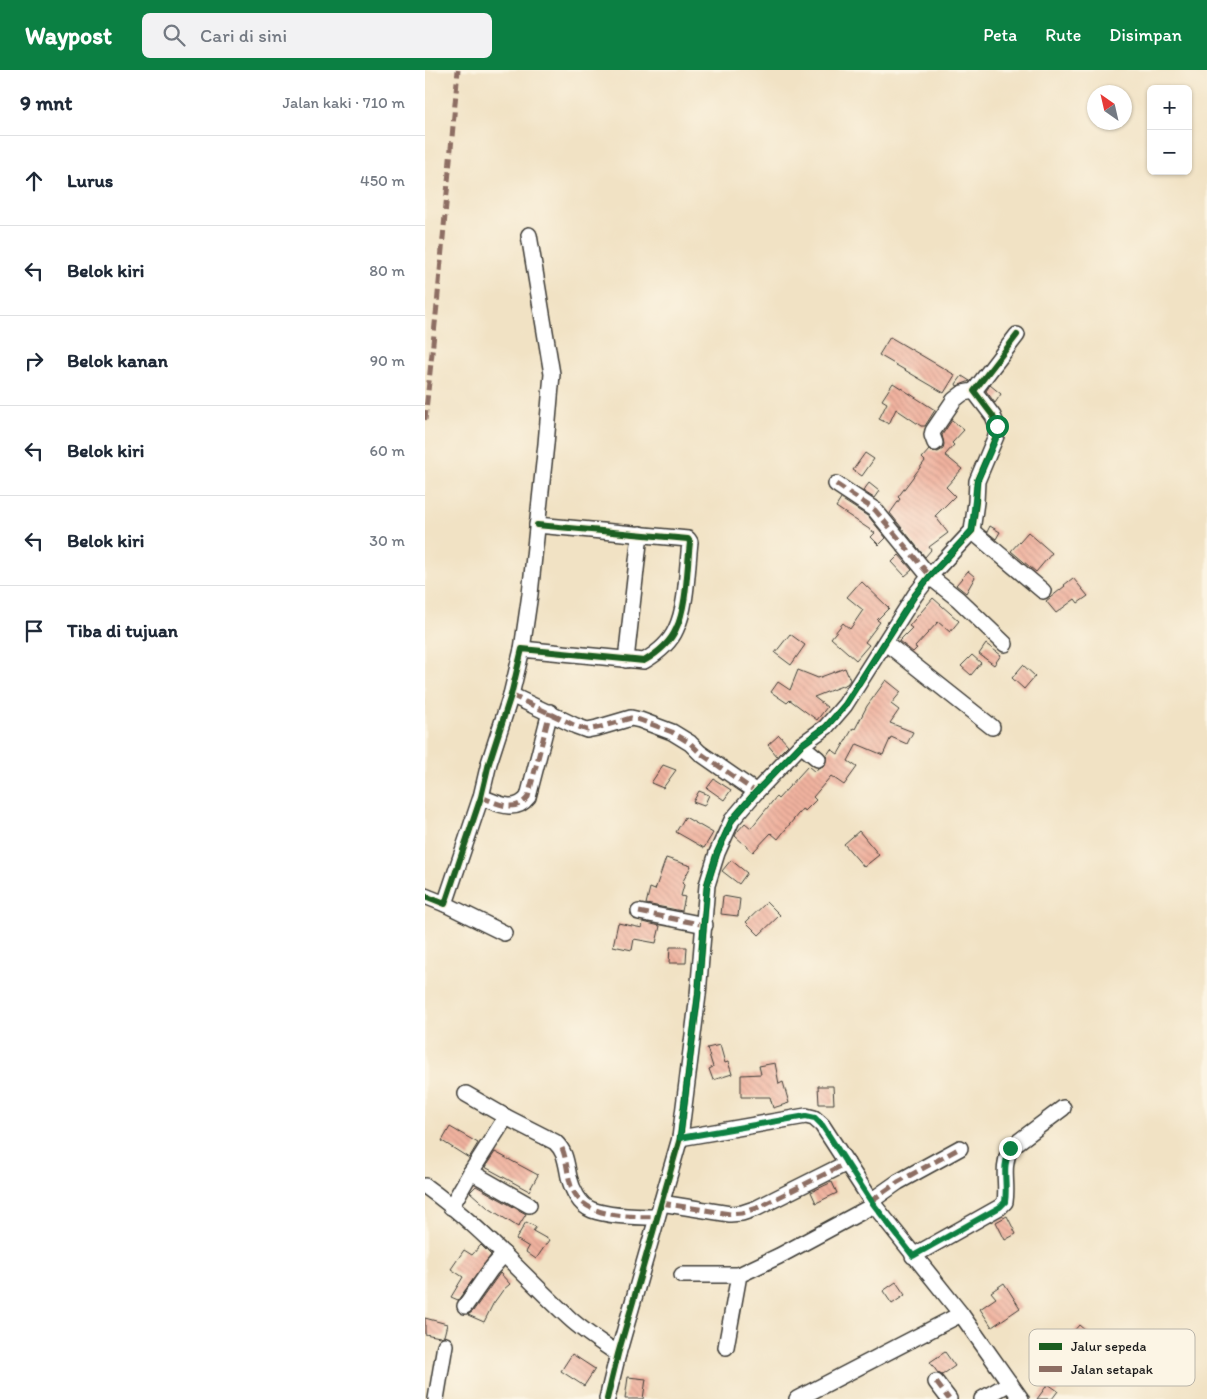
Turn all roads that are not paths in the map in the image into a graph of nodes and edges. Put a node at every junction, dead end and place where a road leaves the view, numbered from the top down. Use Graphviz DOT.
graph roads {
  1 [pos="529,234"];
  2 [pos="1017,335"];
  3 [pos="974,391"];
  4 [pos="935,443"];
  5 [pos="836,484"];
  6 [pos="537,525"];
  7 [pos="972,530"];
  8 [pos="639,534"];
  9 [pos="930,576"];
  10 [pos="1043,592"];
  11 [pos="886,643"];
  12 [pos="1005,644"];
  13 [pos="522,649"];
  14 [pos="626,660"];
  15 [pos="511,695"];
  16 [pos="550,712"];
  17 [pos="992,726"];
  18 [pos="801,745"];
  19 [pos="818,760"];
  20 [pos="756,792"];
  21 [pos="481,797"];
  22 [pos="425,896"];
  23 [pos="445,904"];
  24 [pos="639,912"];
  25 [pos="705,925"];
  26 [pos="504,933"];
  27 [pos="466,1094"];
  28 [pos="1063,1108"];
  29 [pos="505,1117"];
  30 [pos="680,1138"];
  31 [pos="960,1148"];
  32 [pos="847,1163"];
  33 [pos="471,1172"];
  34 [pos="425,1186"];
  35 [pos="872,1203"];
  36 [pos="529,1204"];
  37 [pos="451,1207"];
  38 [pos="659,1210"];
  39 [pos="504,1254"];
  40 [pos="913,1256"];
  41 [pos="682,1275"];
  42 [pos="739,1275"];
  43 [pos="465,1306"];
  44 [pos="961,1314"];
  45 [pos="445,1344"];
  46 [pos="726,1348"];
  47 [pos="618,1354"];
  48 [pos="936,1382"];
  49 [pos="1010,1383"];
  50 [pos="436,1399"];
  51 [pos="607,1399"];
  52 [pos="797,1399"];
  53 [pos="949,1399"];
  54 [pos="982,1399"];
  55 [pos="1021,1399"];
  1 -- 6 [label="street"];
  2 -- 3 [label="street"];
  3 -- 4 [label="street"];
  3 -- 7 [label="street"];
  5 -- 9 [label="street"];
  6 -- 8 [label="street"];
  6 -- 13 [label="street"];
  7 -- 9 [label="street"];
  7 -- 10 [label="street"];
  8 -- 14 [label="street"];
  8 -- 14 [label="street"];
  9 -- 11 [label="street"];
  9 -- 12 [label="street"];
  11 -- 17 [label="street"];
  11 -- 18 [label="street"];
  13 -- 14 [label="street"];
  13 -- 15 [label="street"];
  15 -- 16 [label="street"];
  15 -- 21 [label="street"];
  16 -- 20 [label="street"];
  16 -- 21 [label="street"];
  18 -- 19 [label="street"];
  18 -- 20 [label="street"];
  20 -- 25 [label="street"];
  21 -- 23 [label="street"];
  22 -- 23 [label="street"];
  23 -- 26 [label="street"];
  24 -- 25 [label="street"];
  25 -- 30 [label="street"];
  27 -- 29 [label="street"];
  28 -- 40 [label="street"];
  29 -- 33 [label="street"];
  29 -- 38 [label="street"];
  30 -- 32 [label="street"];
  30 -- 38 [label="street"];
  31 -- 35 [label="street"];
  32 -- 35 [label="street"];
  32 -- 38 [label="street"];
  33 -- 36 [label="street"];
  33 -- 37 [label="street"];
  34 -- 37 [label="street"];
  35 -- 40 [label="street"];
  35 -- 42 [label="street"];
  37 -- 39 [label="street"];
  38 -- 47 [label="street"];
  39 -- 43 [label="street"];
  39 -- 47 [label="street"];
  40 -- 44 [label="street"];
  41 -- 42 [label="street"];
  42 -- 46 [label="street"];
  44 -- 49 [label="street"];
  44 -- 52 [label="street"];
  45 -- 50 [label="street"];
  47 -- 51 [label="street"];
  48 -- 53 [label="street"];
  49 -- 54 [label="street"];
  49 -- 55 [label="street"];
}
